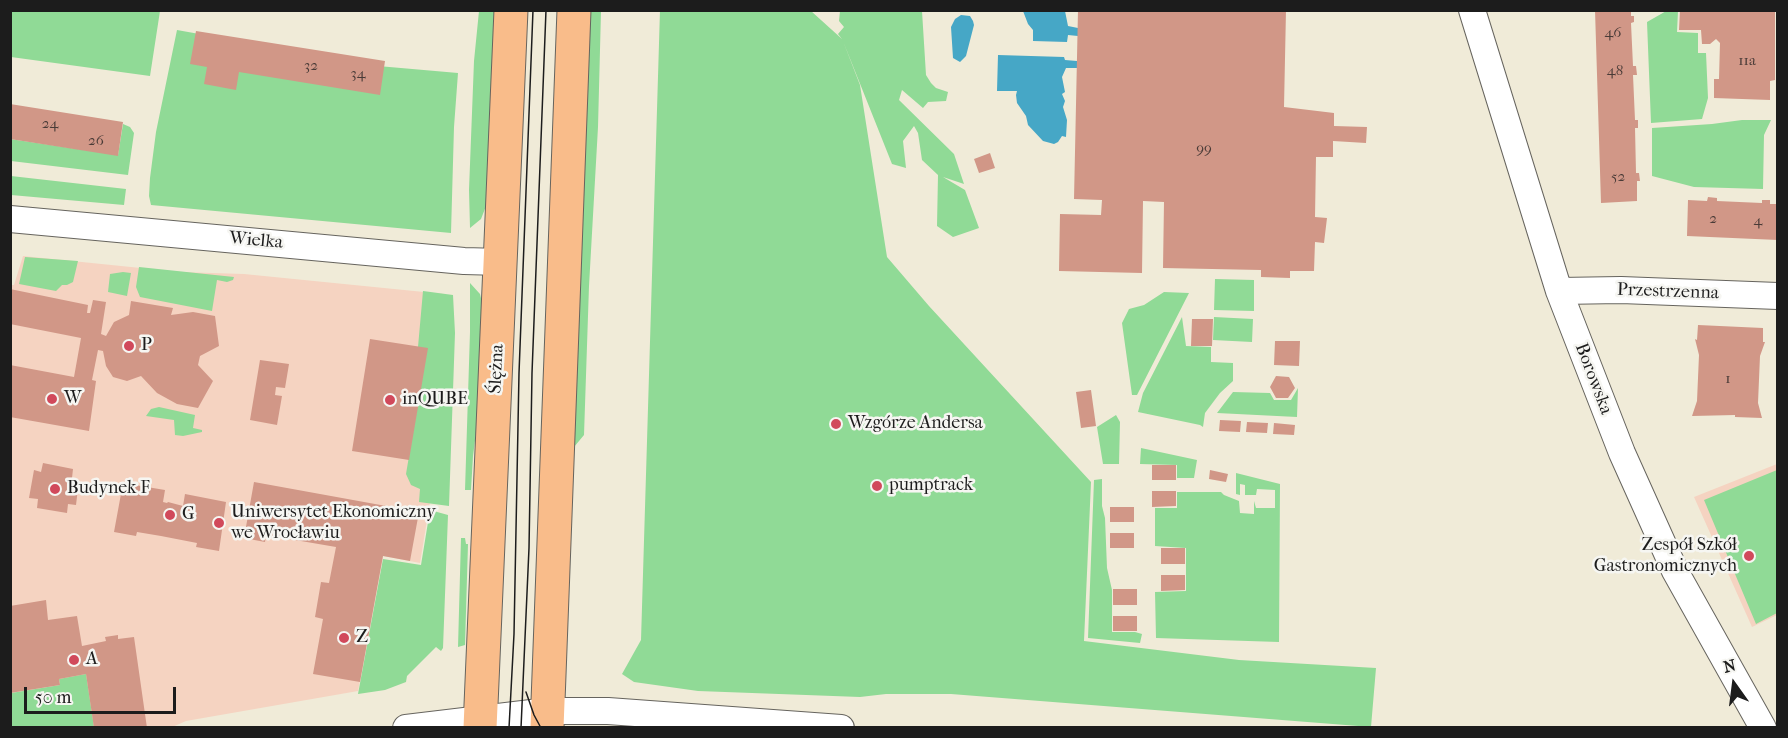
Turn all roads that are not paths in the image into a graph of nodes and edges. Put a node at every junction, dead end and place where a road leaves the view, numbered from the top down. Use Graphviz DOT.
graph roads {
  1 [pos="511,10"];
  2 [pos="574,10"];
  3 [pos="1472,10"];
  4 [pos="10,219"];
  5 [pos="501,262"];
  6 [pos="1559,291"];
  7 [pos="1778,296"];
  8 [pos="548,719"];
  9 [pos="480,723"];
  10 [pos="1757,723"];
  11 [pos="406,728"];
  12 [pos="841,728"];
  1 -- 5 [label="main road, Ślężna"];
  2 -- 8 [label="main road"];
  3 -- 6 [label="street, Borowska"];
  4 -- 5 [label="street, Wielka"];
  5 -- 9 [label="main road, Ślężna"];
  6 -- 7 [label="street, Przestrzenna"];
  6 -- 10 [label="street, Borowska"];
  8 -- 9 [label="street"];
  8 -- 12 [label="street"];
  9 -- 11 [label="street"];
}
